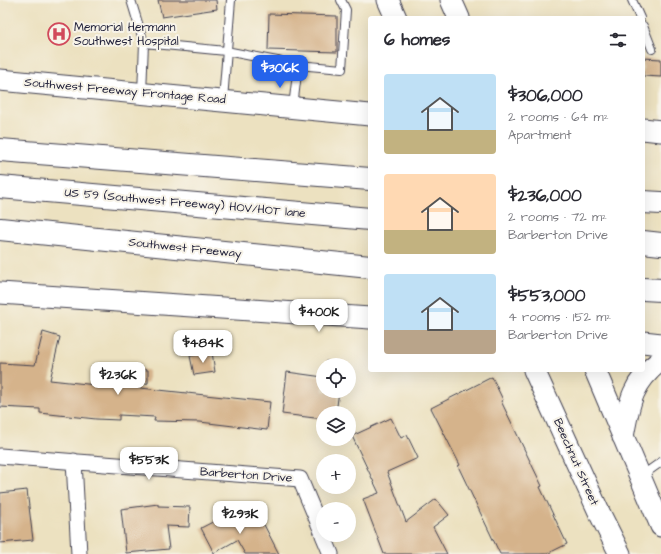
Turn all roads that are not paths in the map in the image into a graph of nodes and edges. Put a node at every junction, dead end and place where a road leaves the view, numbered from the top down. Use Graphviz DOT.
graph roads {
  1 [pos="131,0"];
  2 [pos="231,0"];
  3 [pos="341,0"];
  4 [pos="382,0"];
  5 [pos="388,0"];
  6 [pos="451,0"];
  7 [pos="632,0"];
  8 [pos="386,16"];
  9 [pos="395,16"];
  10 [pos="458,16"];
  11 [pos="639,16"];
  12 [pos="645,31"];
  13 [pos="144,43"];
  14 [pos="652,49"];
  15 [pos="226,51"];
  16 [pos="298,65"];
  17 [pos="0,80"];
  18 [pos="142,93"];
  19 [pos="223,100"];
  20 [pos="368,104"];
  21 [pos="293,107"];
  22 [pos="361,114"];
  23 [pos="645,129"];
  24 [pos="661,131"];
  25 [pos="0,150"];
  26 [pos="368,180"];
  27 [pos="0,187"];
  28 [pos="363,218"];
  29 [pos="0,229"];
  30 [pos="645,242"];
  31 [pos="661,244"];
  32 [pos="368,267"];
  33 [pos="645,289"];
  34 [pos="661,290"];
  35 [pos="0,293"];
  36 [pos="368,318"];
  37 [pos="652,346"];
  38 [pos="645,364"];
  39 [pos="535,372"];
  40 [pos="596,372"];
  41 [pos="642,372"];
  42 [pos="623,437"];
  43 [pos="0,456"];
  44 [pos="74,461"];
  45 [pos="661,462"];
  46 [pos="639,477"];
  47 [pos="316,518"];
  48 [pos="661,526"];
  49 [pos="326,542"];
  50 [pos="79,554"];
  51 [pos="331,554"];
  52 [pos="620,554"];
  1 -- 13 [label="lane"];
  2 -- 15 [label="lane"];
  3 -- 16 [label="lane"];
  4 -- 8 [label="main road"];
  5 -- 9 [label="main road"];
  6 -- 10 [label="main road"];
  7 -- 11 [label="lane"];
  12 -- 14 [label="lane"];
  13 -- 15 [label="lane"];
  13 -- 18 [label="lane"];
  15 -- 16 [label="lane"];
  15 -- 19 [label="lane"];
  16 -- 21 [label="lane"];
  17 -- 18 [label="main road, Southwest Freeway Frontage Road"];
  18 -- 19 [label="main road, Southwest Freeway Frontage Road"];
  19 -- 21 [label="main road, Southwest Freeway Frontage Road"];
  20 -- 22 [label="main road"];
  21 -- 22 [label="main road, Southwest Freeway Frontage Road"];
  23 -- 24 [label="main road"];
  25 -- 26 [label="highway"];
  27 -- 28 [label="highway, US 59 (Southwest Freeway) HOV/HOT lane"];
  29 -- 32 [label="highway, Southwest Freeway"];
  30 -- 31 [label="highway"];
  33 -- 34 [label="highway"];
  35 -- 36 [label="main road"];
  37 -- 38 [label="main road"];
  39 -- 52 [label="main road, Beechnut Street"];
  40 -- 42 [label="main road"];
  41 -- 42 [label="main road"];
  42 -- 46 [label="main road"];
  43 -- 44 [label="street, Barberton Drive"];
  44 -- 47 [label="street, Barberton Drive"];
  44 -- 50 [label="street"];
  45 -- 46 [label="lane"];
  46 -- 48 [label="main road"];
  49 -- 51 [label="street"];
}
